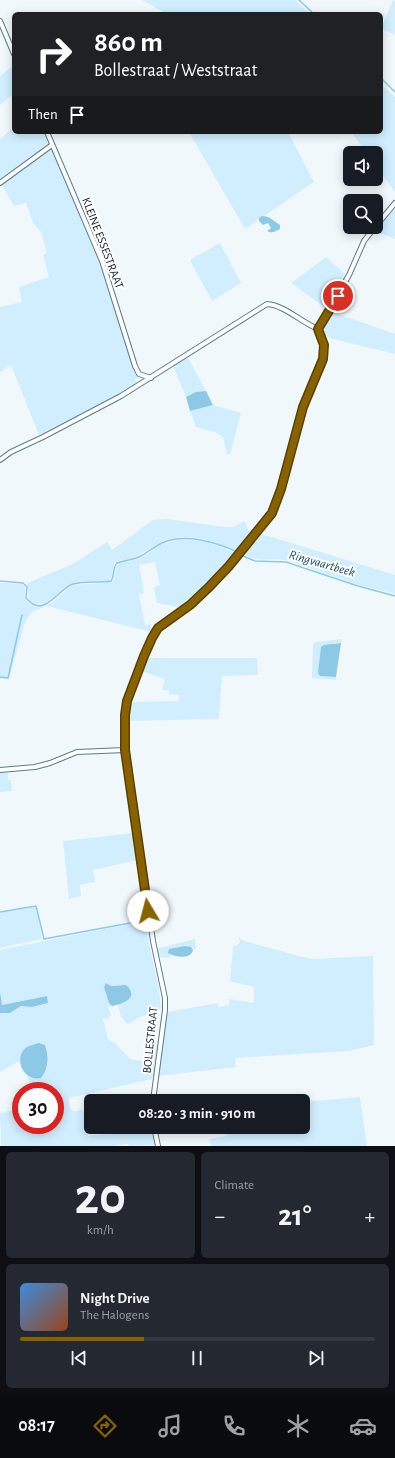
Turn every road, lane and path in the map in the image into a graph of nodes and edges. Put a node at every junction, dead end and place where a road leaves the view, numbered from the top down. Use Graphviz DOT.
graph roads {
  1 [pos="0,21"];
  2 [pos="12,49"];
  3 [pos="48,134"];
  4 [pos="52,145"];
  5 [pos="0,183"];
  6 [pos="395,203"];
  7 [pos="383,218"];
  8 [pos="370,234"];
  9 [pos="318,329"];
  10 [pos="151,378"];
  11 [pos="0,460"];
  12 [pos="125,750"];
  13 [pos="0,770"];
  14 [pos="154,1094"];
  15 [pos="155,1134"];
  16 [pos="158,1146"];
  1 -- 2 [label="street"];
  3 -- 4 [label="street, KLEINE ESSESTRAAT"];
  4 -- 5 [label="street"];
  4 -- 10 [label="street, KLEINE ESSESTRAAT"];
  6 -- 7 [label="street"];
  8 -- 9 [label="street"];
  9 -- 10 [label="street"];
  9 -- 12 [label="street, BOLLESTRAAT"];
  10 -- 11 [label="street"];
  12 -- 13 [label="street"];
  12 -- 14 [label="street, BOLLESTRAAT"];
  15 -- 16 [label="street"];
}
